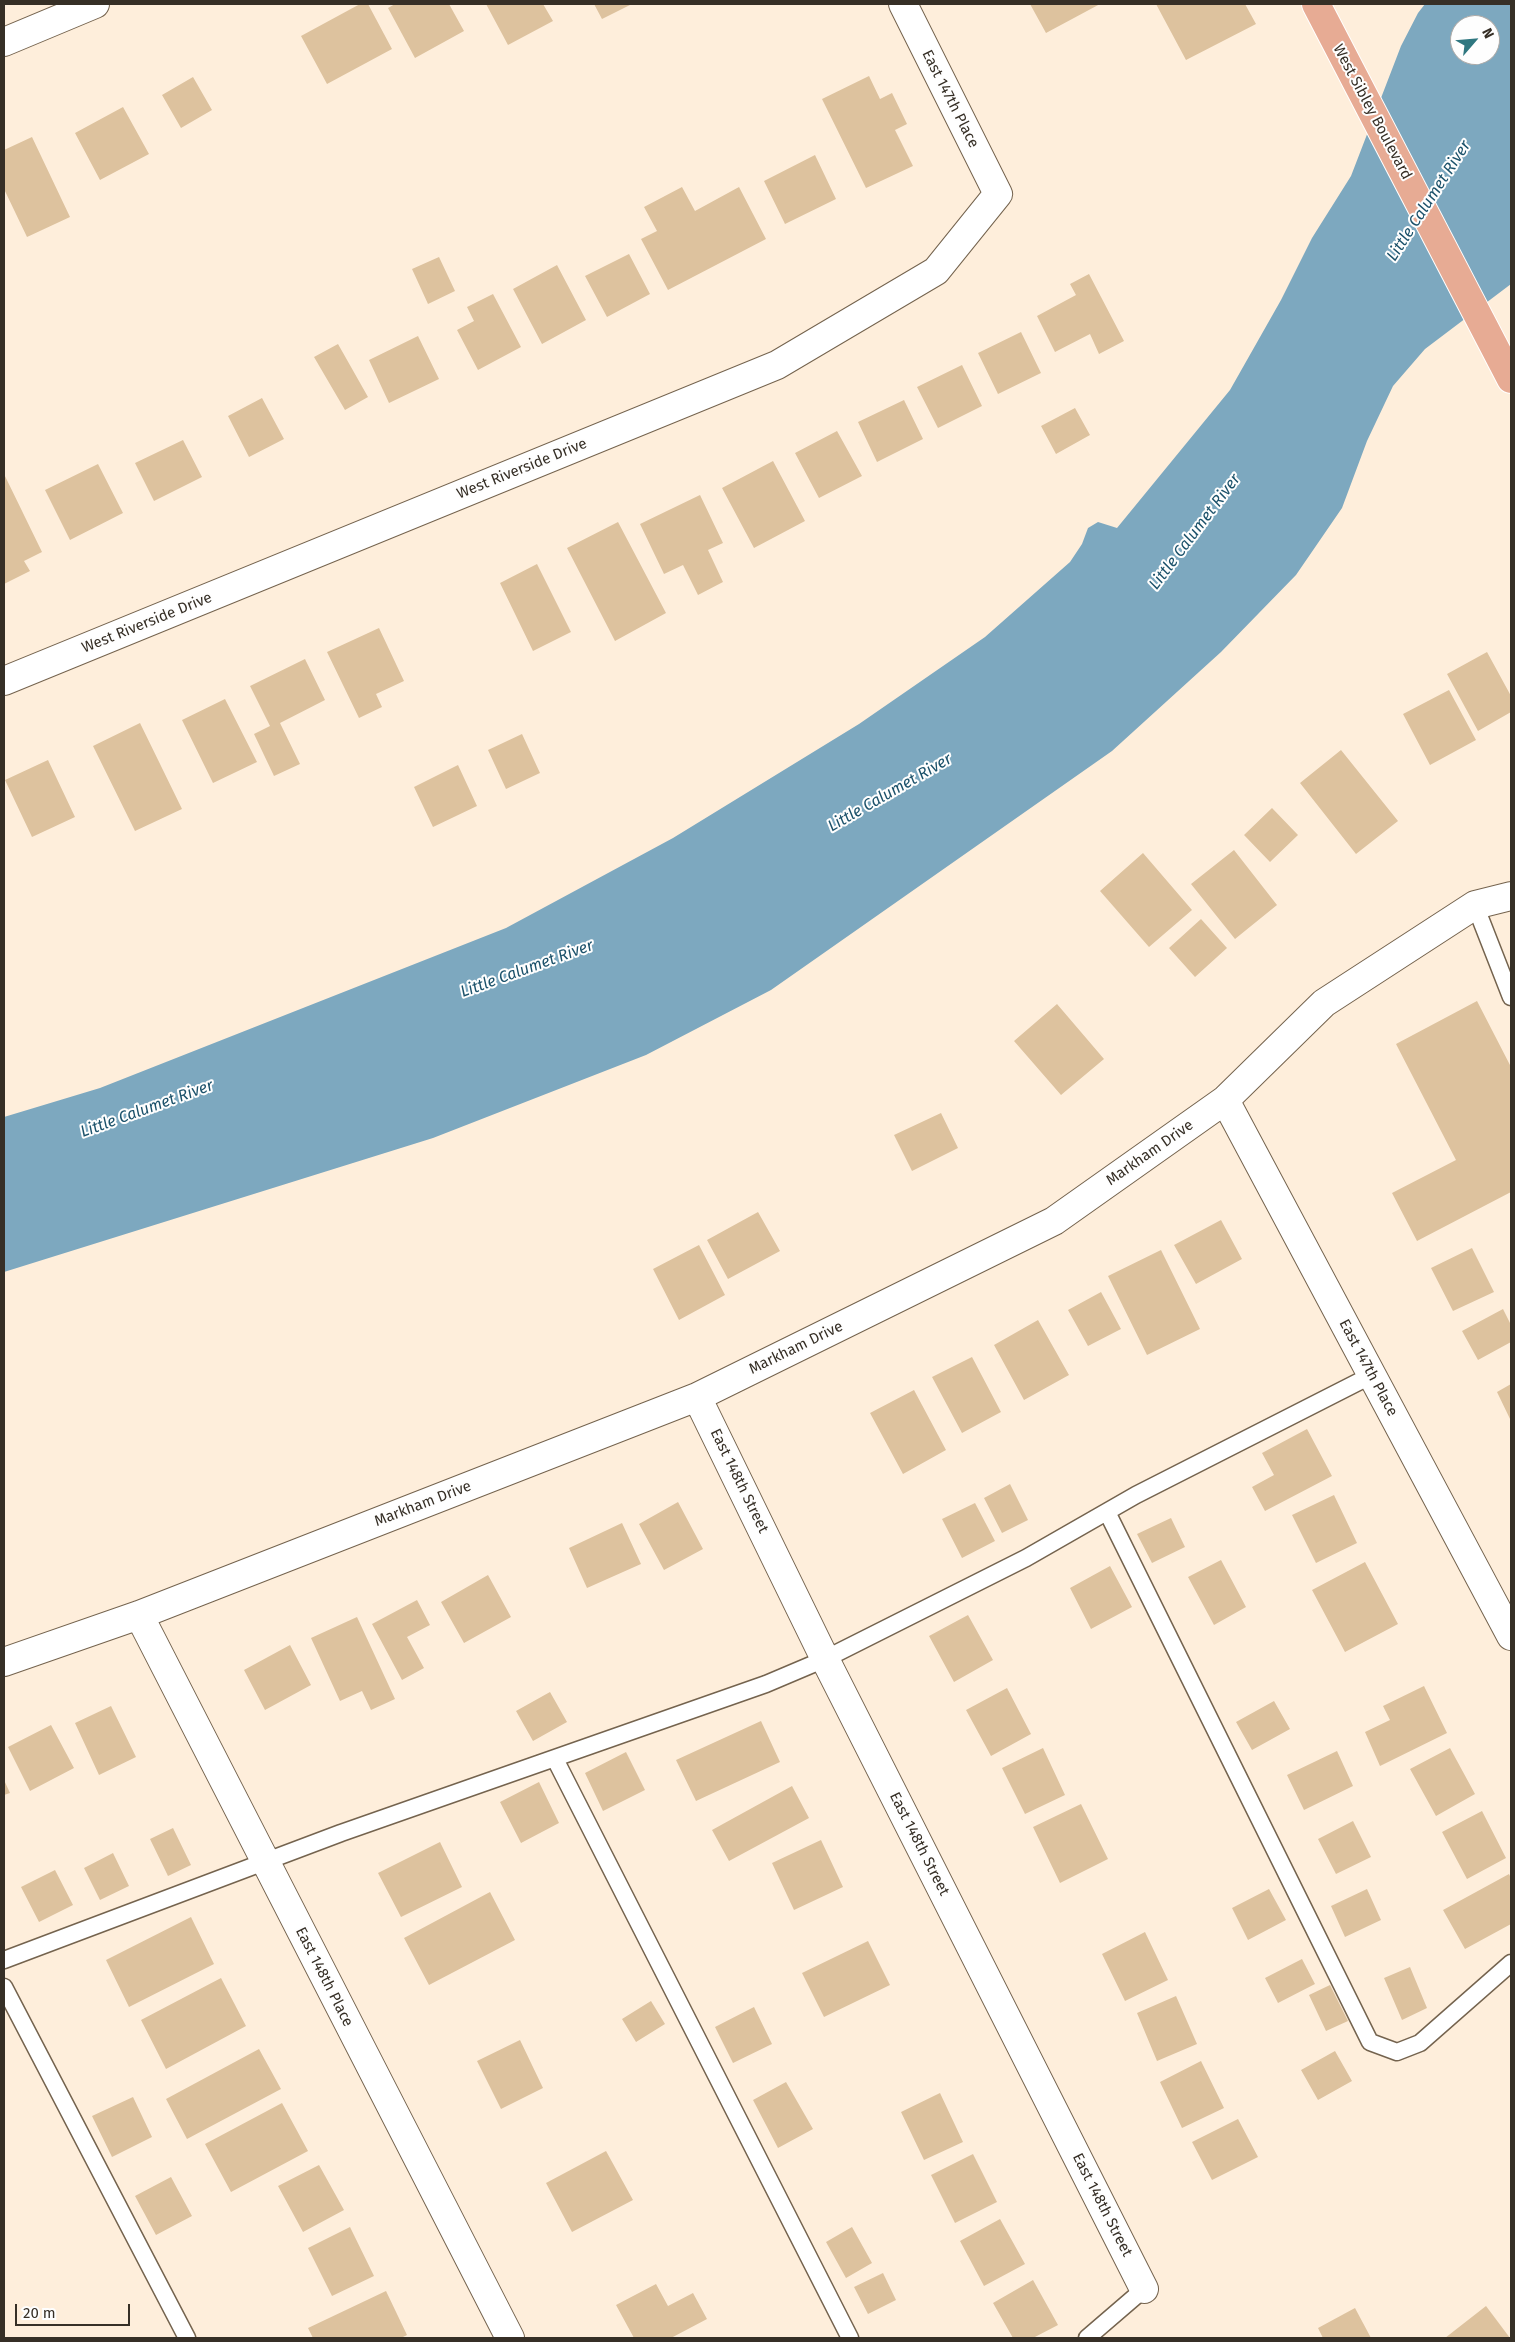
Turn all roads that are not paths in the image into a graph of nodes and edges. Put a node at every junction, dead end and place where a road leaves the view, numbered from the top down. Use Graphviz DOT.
graph roads {
  1 [pos="95,4"];
  2 [pos="903,4"];
  3 [pos="1316,4"];
  4 [pos="4,42"];
  5 [pos="998,194"];
  6 [pos="1505,367"];
  7 [pos="4,681"];
  8 [pos="1511,896"];
  9 [pos="1475,905"];
  10 [pos="1511,997"];
  11 [pos="1225,1100"];
  12 [pos="1372,1375"];
  13 [pos="698,1397"];
  14 [pos="1107,1512"];
  15 [pos="139,1615"];
  16 [pos="1511,1636"];
  17 [pos="825,1659"];
  18 [pos="4,1662"];
  19 [pos="555,1759"];
  20 [pos="265,1861"];
  21 [pos="4,1960"];
  22 [pos="1511,1963"];
  23 [pos="4,1987"];
  24 [pos="1144,2289"];
  25 [pos="187,2338"];
  26 [pos="510,2338"];
  27 [pos="850,2338"];
  28 [pos="1087,2338"];
  1 -- 4 [label="street"];
  2 -- 5 [label="street, East 147th Place"];
  3 -- 6 [label="main road, West Sibley Boulevard"];
  5 -- 7 [label="street, West Riverside Drive"];
  8 -- 9 [label="street, Markham Drive"];
  9 -- 10 [label="lane"];
  9 -- 11 [label="street, Markham Drive"];
  11 -- 12 [label="street, East 147th Place"];
  11 -- 13 [label="street, Markham Drive"];
  12 -- 14 [label="lane"];
  12 -- 16 [label="street, East 147th Place"];
  13 -- 15 [label="street, Markham Drive"];
  13 -- 17 [label="street, East 148th Street"];
  14 -- 17 [label="lane"];
  14 -- 22 [label="lane"];
  15 -- 18 [label="street, Markham Drive"];
  15 -- 20 [label="street, East 148th Place"];
  17 -- 19 [label="lane"];
  17 -- 24 [label="street, East 148th Street"];
  19 -- 20 [label="lane"];
  19 -- 27 [label="lane"];
  20 -- 21 [label="lane"];
  20 -- 26 [label="street, East 148th Place"];
  23 -- 25 [label="lane"];
  24 -- 28 [label="lane"];
}
